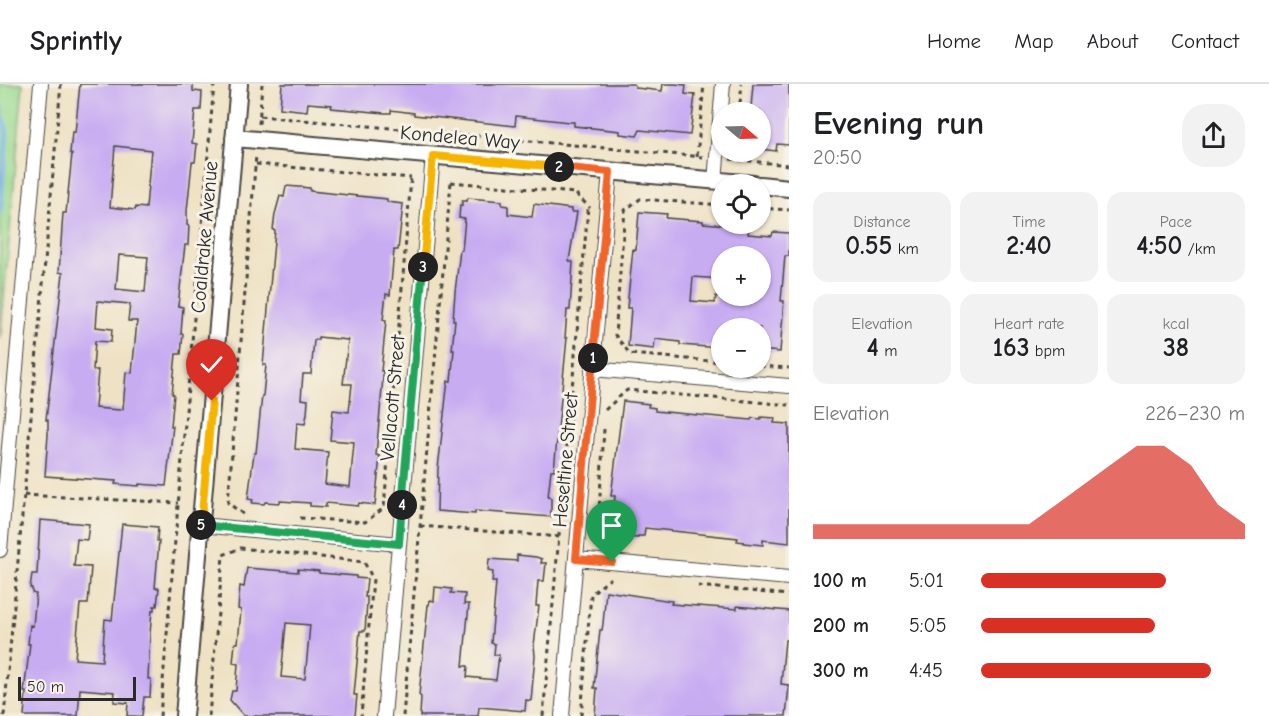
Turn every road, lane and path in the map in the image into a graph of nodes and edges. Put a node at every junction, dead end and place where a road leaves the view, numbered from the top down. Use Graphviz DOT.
graph roads {
  1 [pos="41,84"];
  2 [pos="61,84"];
  3 [pos="214,84"];
  4 [pos="239,84"];
  5 [pos="262,84"];
  6 [pos="704,84"];
  7 [pos="723,84"];
  8 [pos="742,84"];
  9 [pos="740,102"];
  10 [pos="260,116"];
  11 [pos="234,138"];
  12 [pos="257,141"];
  13 [pos="433,156"];
  14 [pos="757,162"];
  15 [pos="789,165"];
  16 [pos="610,172"];
  17 [pos="716,174"];
  18 [pos="411,178"];
  19 [pos="711,181"];
  20 [pos="451,182"];
  21 [pos="771,186"];
  22 [pos="789,188"];
  23 [pos="575,194"];
  24 [pos="711,204"];
  25 [pos="771,209"];
  26 [pos="789,210"];
  27 [pos="711,361"];
  28 [pos="771,367"];
  29 [pos="789,368"];
  30 [pos="592,369"];
  31 [pos="789,386"];
  32 [pos="789,405"];
  33 [pos="5,494"];
  34 [pos="24,495"];
  35 [pos="178,502"];
  36 [pos="245,515"];
  37 [pos="300,518"];
  38 [pos="201,525"];
  39 [pos="420,526"];
  40 [pos="560,537"];
  41 [pos="399,544"];
  42 [pos="625,549"];
  43 [pos="0,550"];
  44 [pos="576,559"];
  45 [pos="610,578"];
  46 [pos="789,578"];
  47 [pos="694,586"];
  48 [pos="789,595"];
  49 [pos="4,716"];
  50 [pos="160,716"];
  51 [pos="184,716"];
  52 [pos="209,716"];
  53 [pos="361,716"];
  54 [pos="384,716"];
  55 [pos="403,716"];
  56 [pos="543,716"];
  57 [pos="562,716"];
  58 [pos="581,716"];
  1 -- 33 [label="street"];
  2 -- 34 [label="path"];
  3 -- 35 [label="path"];
  4 -- 11 [label="street, Coaldrake Avenue"];
  5 -- 10 [label="path"];
  6 -- 10 [label="path"];
  7 -- 17 [label="street"];
  8 -- 9 [label="path"];
  10 -- 12 [label="path"];
  11 -- 12 [label="street, Kondelea Way"];
  11 -- 38 [label="street, Coaldrake Avenue"];
  12 -- 13 [label="street, Kondelea Way"];
  12 -- 36 [label="path"];
  13 -- 16 [label="street, Kondelea Way"];
  13 -- 41 [label="street, Vellacott Street"];
  14 -- 15 [label="path"];
  16 -- 19 [label="street, Kondelea Way"];
  16 -- 30 [label="street, Heseltine Street"];
  18 -- 37 [label="path"];
  20 -- 39 [label="path"];
  21 -- 22 [label="street"];
  23 -- 40 [label="path"];
  24 -- 27 [label="path"];
  25 -- 26 [label="path"];
  28 -- 29 [label="path"];
  30 -- 31 [label="street"];
  30 -- 44 [label="street, Heseltine Street"];
  32 -- 42 [label="path"];
  33 -- 34 [label="path"];
  33 -- 43 [label="street"];
  34 -- 35 [label="path"];
  34 -- 49 [label="path"];
  35 -- 50 [label="path"];
  38 -- 41 [label="street"];
  38 -- 51 [label="street, Coaldrake Avenue"];
  39 -- 40 [label="path"];
  39 -- 55 [label="path"];
  40 -- 56 [label="path"];
  41 -- 54 [label="street, Vellacott Street"];
  44 -- 46 [label="street"];
  44 -- 57 [label="street, Heseltine Street"];
  45 -- 58 [label="path"];
  47 -- 48 [label="path"];
  52 -- 53 [label="path"];
}
